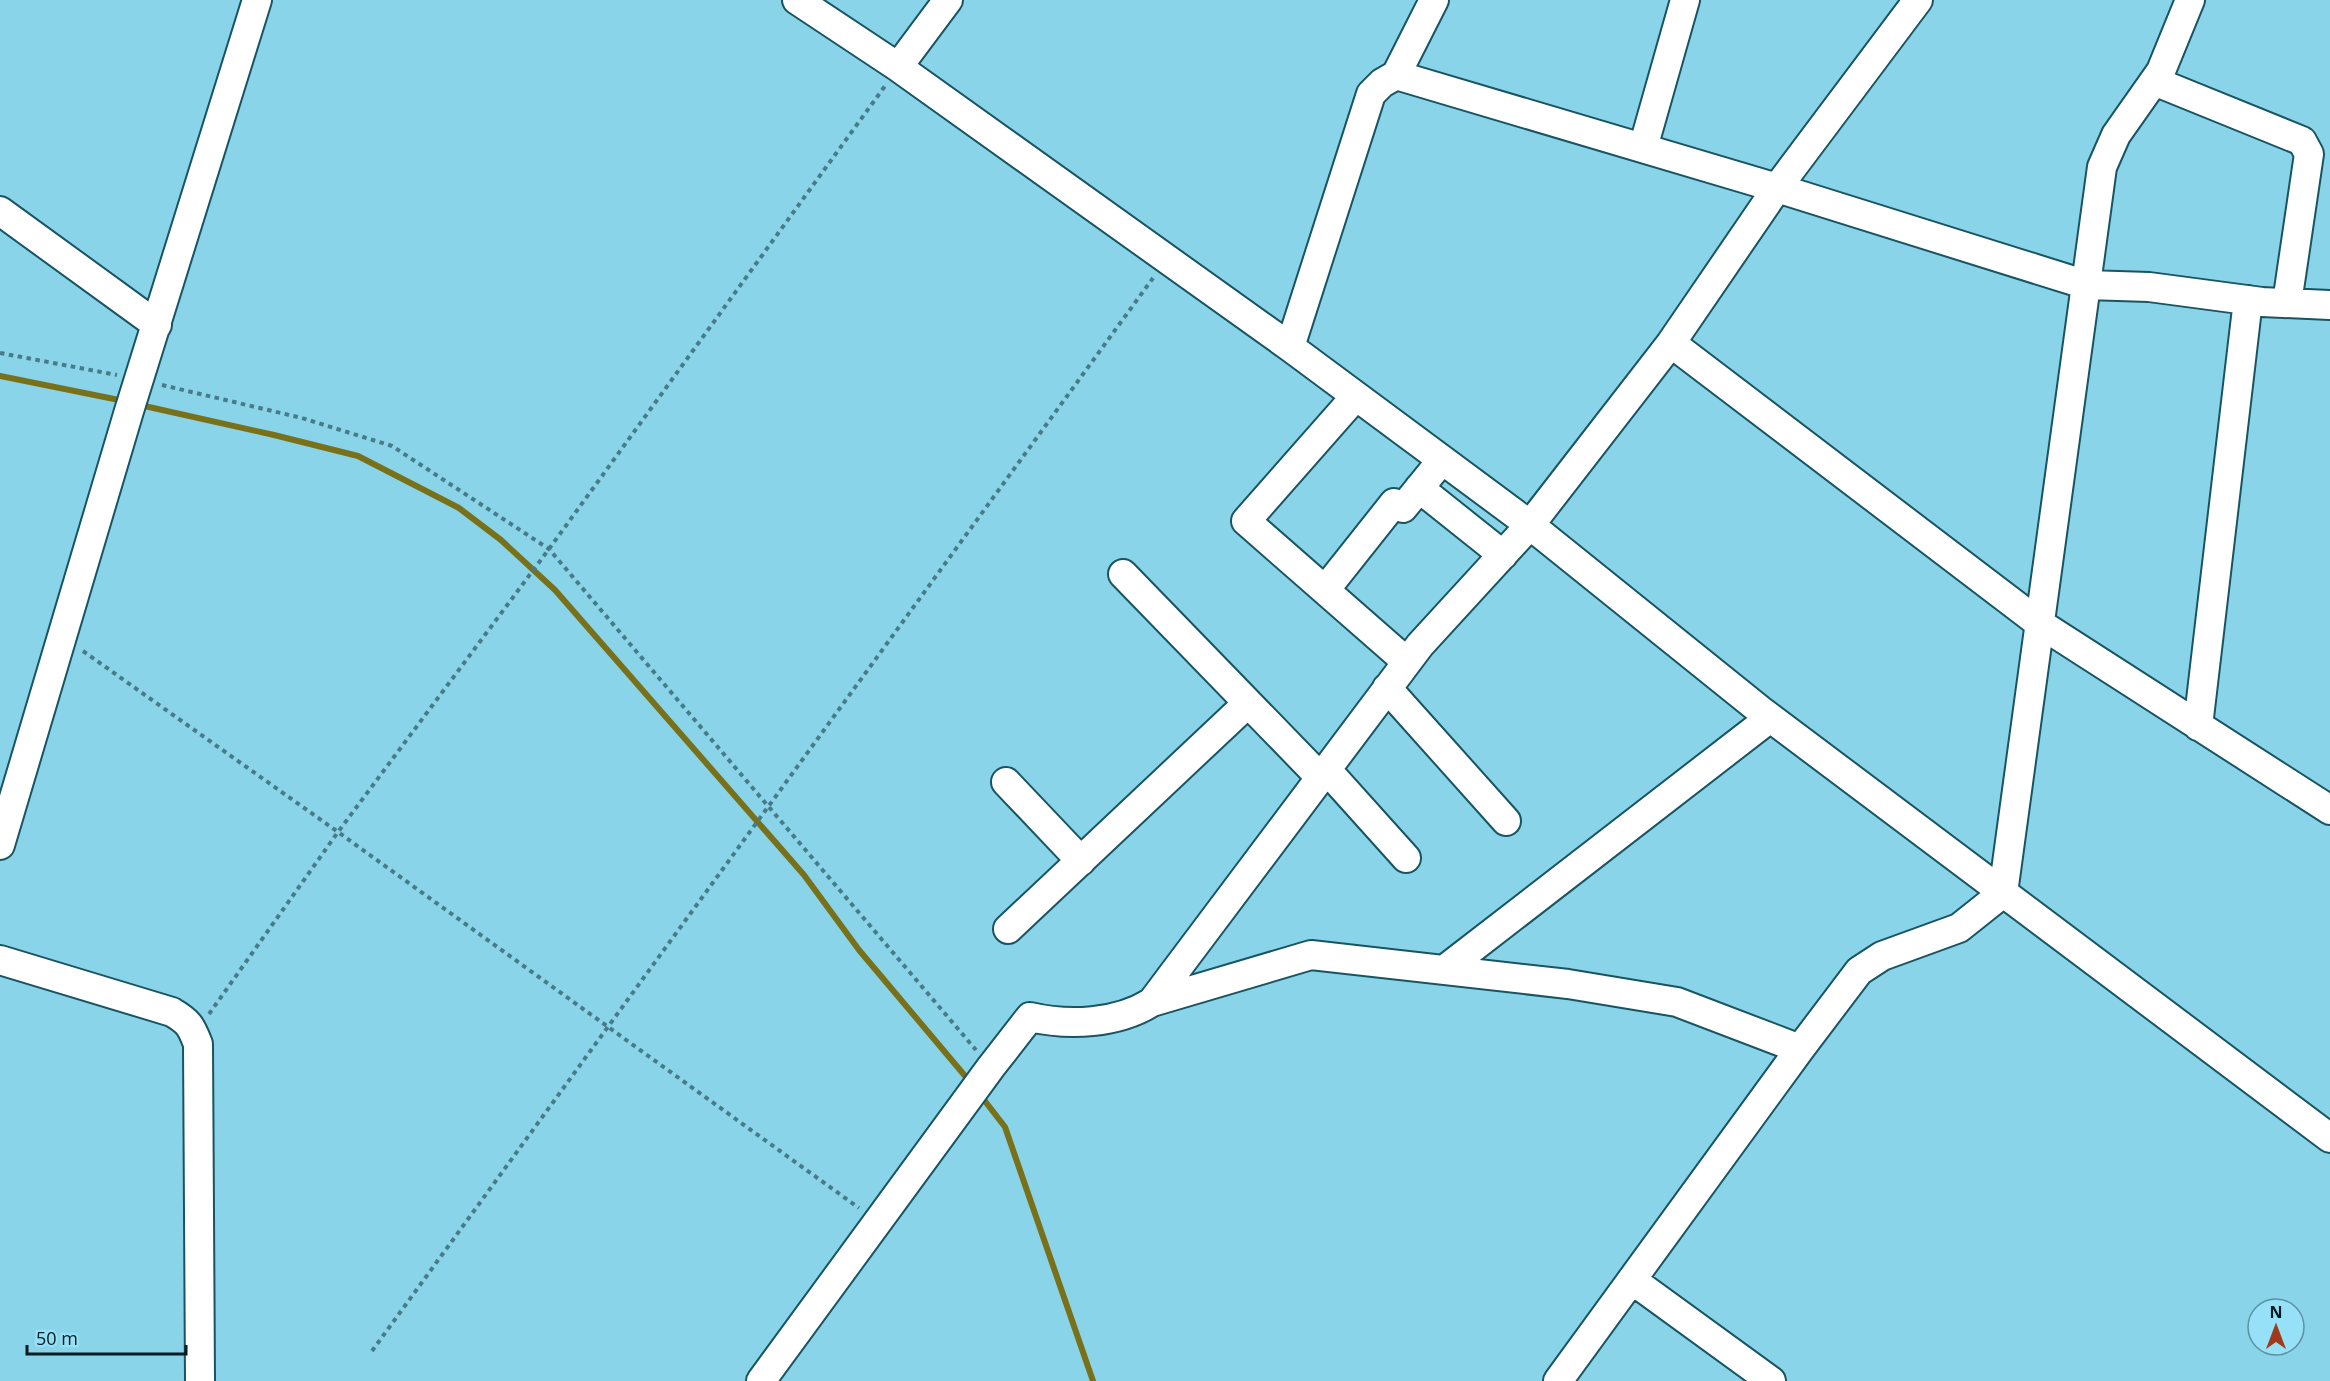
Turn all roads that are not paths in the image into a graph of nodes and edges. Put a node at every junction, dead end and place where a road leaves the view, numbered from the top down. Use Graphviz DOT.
graph roads {
  1 [pos="257,0"];
  2 [pos="797,0"];
  3 [pos="948,0"];
  4 [pos="1434,0"];
  5 [pos="1685,0"];
  6 [pos="1918,0"];
  7 [pos="2190,0"];
  8 [pos="898,67"];
  9 [pos="1396,75"];
  10 [pos="2154,81"];
  11 [pos="1643,148"];
  12 [pos="1777,188"];
  13 [pos="0,211"];
  14 [pos="2087,285"];
  15 [pos="2248,300"];
  16 [pos="2287,303"];
  17 [pos="2330,305"];
  18 [pos="157,325"];
  19 [pos="1671,343"];
  20 [pos="1290,347"];
  21 [pos="1356,396"];
  22 [pos="1442,460"];
  23 [pos="1419,488"];
  24 [pos="1530,525"];
  25 [pos="1503,555"];
  26 [pos="1123,574"];
  27 [pos="1325,590"];
  28 [pos="2039,623"];
  29 [pos="1407,662"];
  30 [pos="1388,688"];
  31 [pos="1248,703"];
  32 [pos="1770,717"];
  33 [pos="2198,726"];
  34 [pos="1323,773"];
  35 [pos="1006,782"];
  36 [pos="2330,810"];
  37 [pos="1506,821"];
  38 [pos="0,845"];
  39 [pos="1406,858"];
  40 [pos="1081,861"];
  41 [pos="2003,893"];
  42 [pos="1008,929"];
  43 [pos="0,960"];
  44 [pos="1444,970"];
  45 [pos="1152,1002"];
  46 [pos="1800,1049"];
  47 [pos="2330,1138"];
  48 [pos="1632,1280"];
  49 [pos="200,1381"];
  50 [pos="760,1381"];
  51 [pos="1558,1381"];
  52 [pos="1771,1381"];
  1 -- 18 [label="street"];
  2 -- 8 [label="street"];
  3 -- 8 [label="street"];
  4 -- 9 [label="street"];
  5 -- 11 [label="street"];
  6 -- 12 [label="street"];
  7 -- 10 [label="street"];
  8 -- 20 [label="street"];
  9 -- 11 [label="street"];
  9 -- 20 [label="street"];
  10 -- 14 [label="street"];
  10 -- 16 [label="street"];
  11 -- 12 [label="street"];
  12 -- 14 [label="street"];
  12 -- 19 [label="street"];
  13 -- 18 [label="street"];
  14 -- 15 [label="street"];
  14 -- 28 [label="street"];
  15 -- 16 [label="street"];
  15 -- 33 [label="street"];
  16 -- 17 [label="street"];
  18 -- 38 [label="street"];
  19 -- 24 [label="street"];
  19 -- 28 [label="street"];
  20 -- 21 [label="street"];
  21 -- 22 [label="street"];
  21 -- 27 [label="street"];
  22 -- 23 [label="street"];
  22 -- 24 [label="street"];
  23 -- 25 [label="street"];
  23 -- 27 [label="street"];
  24 -- 25 [label="street"];
  24 -- 32 [label="street"];
  25 -- 29 [label="street"];
  26 -- 31 [label="street"];
  27 -- 29 [label="street"];
  28 -- 33 [label="street"];
  28 -- 41 [label="street"];
  29 -- 30 [label="street"];
  30 -- 34 [label="street"];
  30 -- 37 [label="street"];
  31 -- 34 [label="street"];
  31 -- 40 [label="street"];
  32 -- 41 [label="street"];
  32 -- 44 [label="street"];
  33 -- 36 [label="street"];
  34 -- 39 [label="street"];
  34 -- 45 [label="street"];
  35 -- 40 [label="street"];
  40 -- 42 [label="street"];
  41 -- 46 [label="street"];
  41 -- 47 [label="street"];
  43 -- 49 [label="street"];
  44 -- 45 [label="street"];
  44 -- 46 [label="street"];
  45 -- 50 [label="street"];
  46 -- 48 [label="street"];
  48 -- 51 [label="street"];
  48 -- 52 [label="street"];
}
